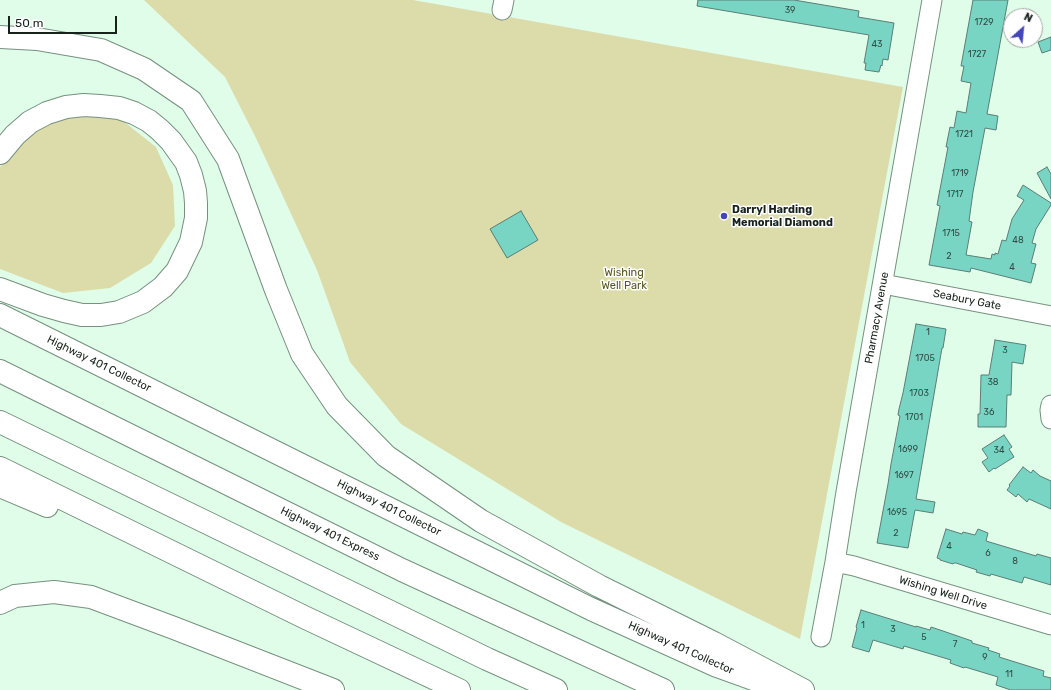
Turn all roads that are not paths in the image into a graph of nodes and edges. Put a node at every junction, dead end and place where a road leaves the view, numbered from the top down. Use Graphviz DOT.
graph roads {
  1 [pos="932,0"];
  2 [pos="0,37"];
  3 [pos="0,153"];
  4 [pos="883,284"];
  5 [pos="0,289"];
  6 [pos="0,315"];
  7 [pos="1051,316"];
  8 [pos="0,371"];
  9 [pos="1051,405"];
  10 [pos="1051,418"];
  11 [pos="0,422"];
  12 [pos="0,468"];
  13 [pos="0,486"];
  14 [pos="835,562"];
  15 [pos="0,603"];
  16 [pos="304,617"];
  17 [pos="1051,625"];
  18 [pos="821,637"];
  19 [pos="333,690"];
  20 [pos="459,690"];
  21 [pos="556,690"];
  22 [pos="663,690"];
  23 [pos="784,690"];
  24 [pos="803,690"];
  1 -- 4 [label="street, Pharmacy Avenue"];
  2 -- 24 [label="highway"];
  3 -- 5 [label="highway"];
  4 -- 7 [label="street, Seabury Gate"];
  4 -- 14 [label="street, Pharmacy Avenue"];
  6 -- 23 [label="highway, Highway 401 Collector"];
  8 -- 22 [label="highway, Highway 401 Express"];
  9 -- 10 [label="street"];
  11 -- 21 [label="highway"];
  12 -- 16 [label="highway"];
  13 -- 16 [label="highway"];
  14 -- 17 [label="street, Wishing Well Drive"];
  14 -- 18 [label="street, Pharmacy Avenue"];
  15 -- 19 [label="highway"];
  16 -- 20 [label="highway"];
}
